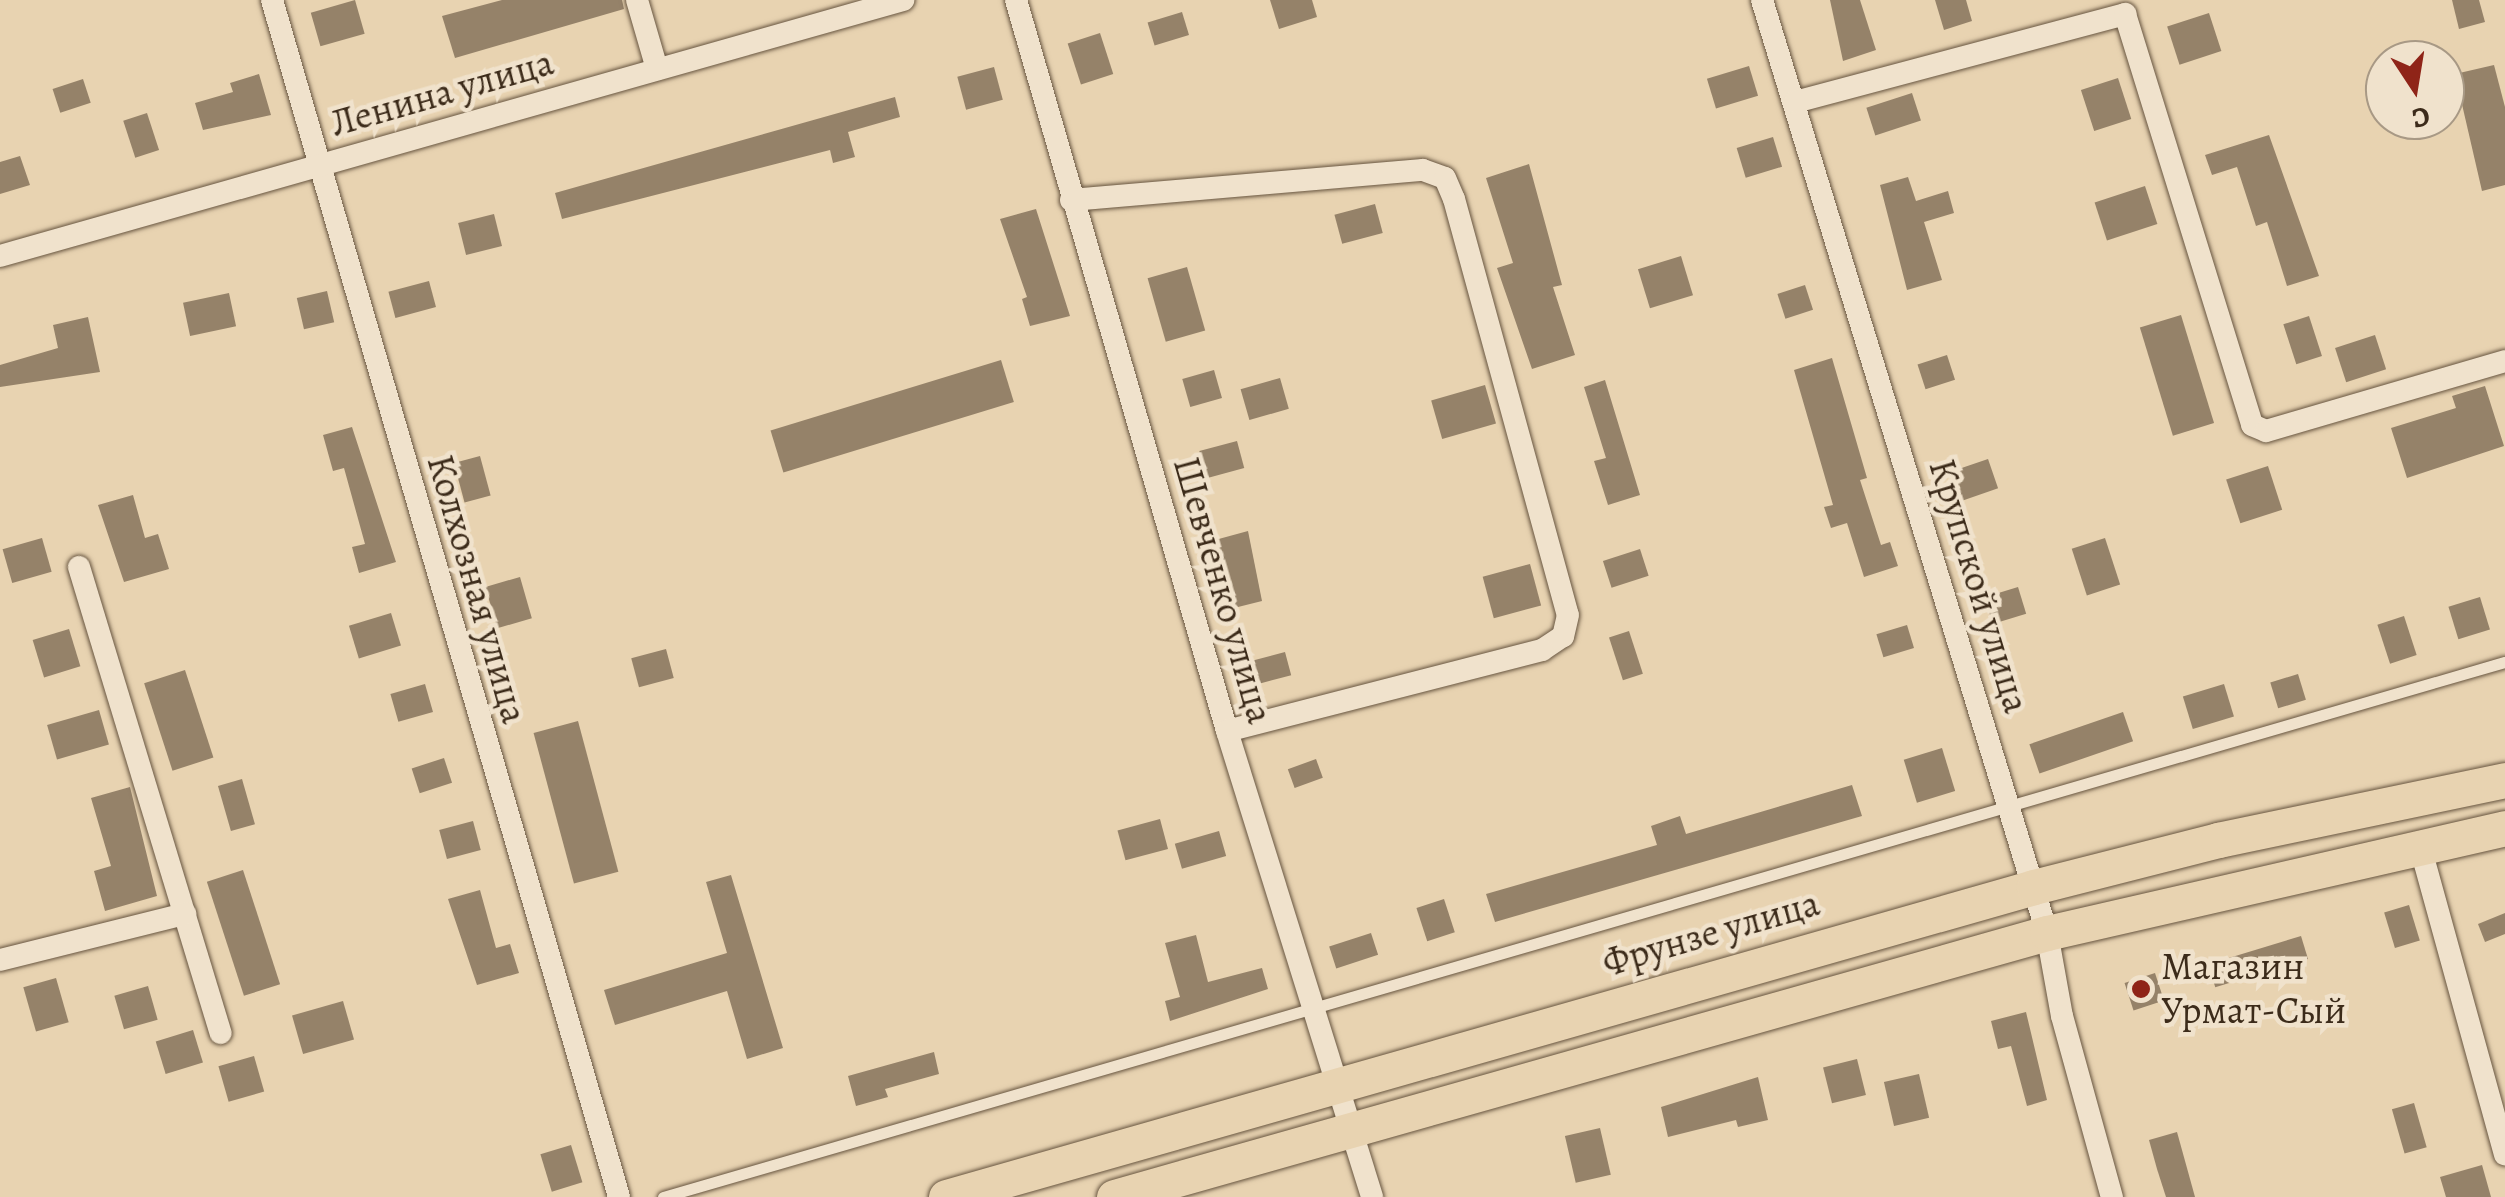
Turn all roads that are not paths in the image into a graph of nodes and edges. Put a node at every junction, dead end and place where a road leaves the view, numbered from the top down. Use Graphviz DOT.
graph roads {
  1 [pos="272,0"];
  2 [pos="637,0"];
  3 [pos="903,0"];
  4 [pos="1016,0"];
  5 [pos="1762,0"];
  6 [pos="657,69"];
  7 [pos="1795,102"];
  8 [pos="315,164"];
  9 [pos="1071,200"];
  10 [pos="0,256"];
  11 [pos="2505,361"];
  12 [pos="79,567"];
  13 [pos="2505,662"];
  14 [pos="1227,731"];
  15 [pos="2505,780"];
  16 [pos="2011,810"];
  17 [pos="2505,828"];
  18 [pos="2420,846"];
  19 [pos="2034,888"];
  20 [pos="185,914"];
  21 [pos="2047,934"];
  22 [pos="0,960"];
  23 [pos="1314,1007"];
  24 [pos="221,1033"];
  25 [pos="1339,1081"];
  26 [pos="1352,1128"];
  27 [pos="2505,1155"];
  28 [pos="620,1197"];
  29 [pos="663,1197"];
  30 [pos="946,1197"];
  31 [pos="1114,1197"];
  32 [pos="1372,1197"];
  33 [pos="2112,1197"];
  1 -- 8 [label="street, Колхозная улица"];
  2 -- 6 [label="street"];
  3 -- 6 [label="street, Ленина улица"];
  4 -- 9 [label="street, Шевченко улица"];
  5 -- 7 [label="street, Крупской улица"];
  6 -- 8 [label="street, Ленина улица"];
  7 -- 11 [label="street"];
  7 -- 16 [label="street, Крупской улица"];
  8 -- 10 [label="street, Ленина улица"];
  8 -- 28 [label="street, Колхозная улица"];
  9 -- 14 [label="street, Шевченко улица"];
  9 -- 14 [label="street"];
  12 -- 20 [label="street"];
  13 -- 16 [label="lane"];
  14 -- 23 [label="street, Шевченко улица"];
  15 -- 19 [label="main road, Фрунзе улица"];
  16 -- 19 [label="street, Крупской улица"];
  16 -- 23 [label="lane"];
  17 -- 18 [label="main road"];
  18 -- 21 [label="main road"];
  18 -- 27 [label="street"];
  19 -- 21 [label="street, Крупской улица"];
  19 -- 25 [label="main road, Фрунзе улица"];
  20 -- 22 [label="street"];
  20 -- 24 [label="street"];
  21 -- 26 [label="main road"];
  21 -- 33 [label="street, Крупской улица"];
  23 -- 25 [label="street, Шевченко улица"];
  23 -- 29 [label="lane"];
  25 -- 26 [label="street, Шевченко улица"];
  25 -- 30 [label="main road, Фрунзе улица"];
  26 -- 31 [label="main road"];
  26 -- 32 [label="street, Шевченко улица"];
}
